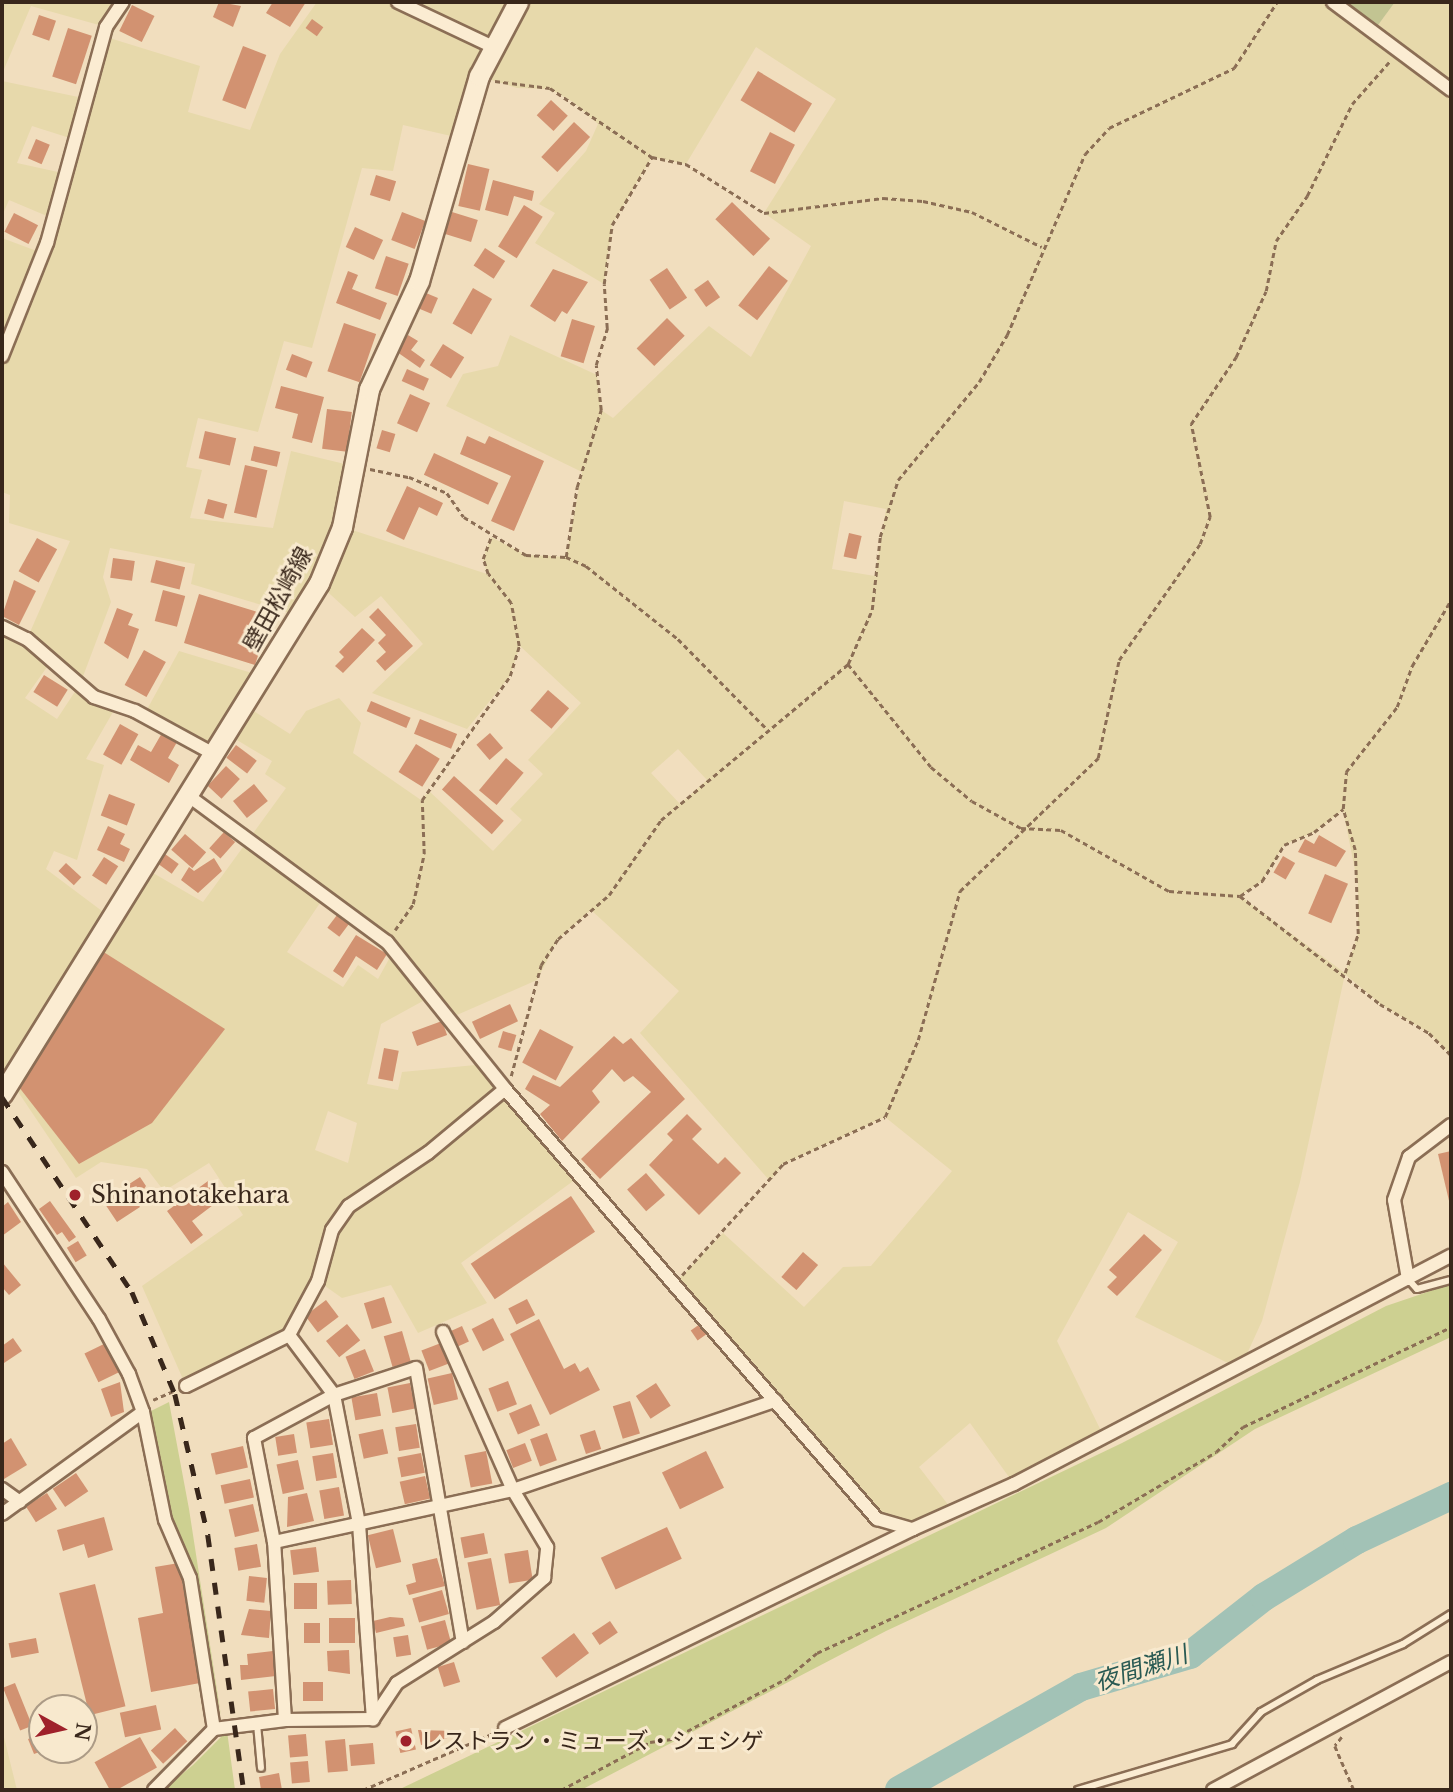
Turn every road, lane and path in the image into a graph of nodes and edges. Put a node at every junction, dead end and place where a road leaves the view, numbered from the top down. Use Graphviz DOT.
graph roads {
  1 [pos="123,2"];
  2 [pos="398,2"];
  3 [pos="518,2"];
  4 [pos="1277,2"];
  5 [pos="1333,2"];
  6 [pos="493,47"];
  7 [pos="1398,52"];
  8 [pos="479,76"];
  9 [pos="1451,90"];
  10 [pos="652,157"];
  11 [pos="1043,247"];
  12 [pos="2,356"];
  13 [pos="357,467"];
  14 [pos="491,537"];
  15 [pos="566,557"];
  16 [pos="1451,600"];
  17 [pos="2,627"];
  18 [pos="848,664"];
  19 [pos="767,729"];
  20 [pos="214,754"];
  21 [pos="186,794"];
  22 [pos="1343,810"];
  23 [pos="1021,828"];
  24 [pos="1240,896"];
  25 [pos="387,942"];
  26 [pos="1345,974"];
  27 [pos="1451,1055"];
  28 [pos="505,1089"];
  29 [pos="2,1094"];
  30 [pos="1451,1125"];
  31 [pos="2,1172"];
  32 [pos="1451,1256"];
  33 [pos="1408,1279"];
  34 [pos="1451,1280"];
  35 [pos="673,1285"];
  36 [pos="1451,1326"];
  37 [pos="443,1332"];
  38 [pos="289,1335"];
  39 [pos="186,1385"];
  40 [pos="334,1395"];
  41 [pos="775,1401"];
  42 [pos="142,1408"];
  43 [pos="2,1489"];
  44 [pos="513,1490"];
  45 [pos="20,1502"];
  46 [pos="442,1509"];
  47 [pos="2,1514"];
  48 [pos="359,1524"];
  49 [pos="913,1529"];
  50 [pos="274,1542"];
  51 [pos="1451,1614"];
  52 [pos="463,1642"];
  53 [pos="1451,1662"];
  54 [pos="373,1719"];
  55 [pos="285,1720"];
  56 [pos="257,1724"];
  57 [pos="505,1728"];
  58 [pos="214,1729"];
  59 [pos="1343,1734"];
  60 [pos="261,1768"];
  61 [pos="154,1790"];
  62 [pos="363,1790"];
  63 [pos="561,1790"];
  64 [pos="1078,1790"];
  65 [pos="1213,1790"];
  66 [pos="1354,1790"];
  1 -- 12 [label="street"];
  2 -- 6 [label="street"];
  3 -- 6 [label="main road, 壁田松崎線"];
  4 -- 11 [label="path"];
  5 -- 7 [label="street"];
  6 -- 8 [label="main road, 壁田松崎線"];
  7 -- 9 [label="street"];
  7 -- 23 [label="path"];
  8 -- 10 [label="path"];
  8 -- 13 [label="main road, 壁田松崎線"];
  10 -- 11 [label="path"];
  10 -- 15 [label="path"];
  11 -- 18 [label="path"];
  13 -- 14 [label="path"];
  13 -- 20 [label="main road, 壁田松崎線"];
  14 -- 15 [label="path"];
  14 -- 25 [label="path"];
  15 -- 19 [label="path"];
  16 -- 22 [label="path"];
  17 -- 20 [label="street"];
  18 -- 19 [label="path"];
  18 -- 23 [label="path"];
  19 -- 28 [label="path"];
  20 -- 21 [label="main road, 壁田松崎線"];
  21 -- 25 [label="street"];
  21 -- 29 [label="main road, 壁田松崎線"];
  22 -- 24 [label="path"];
  22 -- 26 [label="path"];
  23 -- 24 [label="path"];
  23 -- 35 [label="path"];
  24 -- 26 [label="path"];
  25 -- 28 [label="street"];
  26 -- 27 [label="path"];
  28 -- 35 [label="street"];
  28 -- 38 [label="street"];
  30 -- 33 [label="street"];
  31 -- 42 [label="street"];
  32 -- 33 [label="street"];
  33 -- 34 [label="lane"];
  33 -- 49 [label="street"];
  35 -- 41 [label="street"];
  36 -- 63 [label="path"];
  37 -- 44 [label="street"];
  38 -- 39 [label="street"];
  38 -- 40 [label="street"];
  39 -- 42 [label="path"];
  40 -- 46 [label="street"];
  40 -- 48 [label="street"];
  40 -- 50 [label="street"];
  41 -- 44 [label="street"];
  41 -- 49 [label="street"];
  42 -- 45 [label="street"];
  42 -- 58 [label="street"];
  43 -- 45 [label="street"];
  44 -- 46 [label="street"];
  44 -- 52 [label="street"];
  45 -- 47 [label="street"];
  46 -- 48 [label="street"];
  46 -- 52 [label="street"];
  48 -- 50 [label="street"];
  48 -- 54 [label="street"];
  49 -- 57 [label="street"];
  50 -- 55 [label="street"];
  51 -- 64 [label="lane"];
  52 -- 54 [label="street"];
  53 -- 65 [label="street"];
  54 -- 55 [label="street"];
  55 -- 56 [label="street"];
  56 -- 58 [label="street"];
  56 -- 60 [label="lane"];
  57 -- 62 [label="path"];
  58 -- 61 [label="street"];
  59 -- 66 [label="path"];
}
